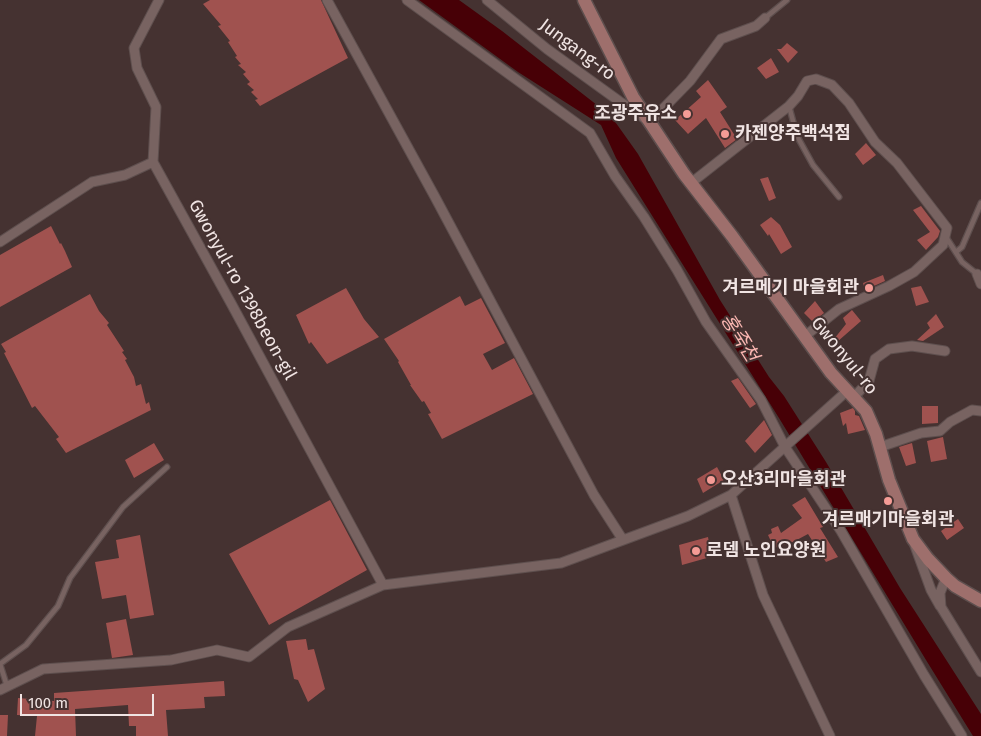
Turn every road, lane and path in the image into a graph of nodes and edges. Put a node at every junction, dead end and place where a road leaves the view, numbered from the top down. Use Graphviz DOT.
graph roads {
  1 [pos="159,0"];
  2 [pos="328,0"];
  3 [pos="407,0"];
  4 [pos="487,0"];
  5 [pos="584,0"];
  6 [pos="787,0"];
  7 [pos="765,18"];
  8 [pos="789,106"];
  9 [pos="650,122"];
  10 [pos="153,162"];
  11 [pos="691,183"];
  12 [pos="838,197"];
  13 [pos="981,203"];
  14 [pos="946,236"];
  15 [pos="0,242"];
  16 [pos="956,252"];
  17 [pos="976,274"];
  18 [pos="981,284"];
  19 [pos="805,336"];
  20 [pos="945,351"];
  21 [pos="851,394"];
  22 [pos="981,411"];
  23 [pos="785,447"];
  24 [pos="880,448"];
  25 [pos="167,467"];
  26 [pos="731,494"];
  27 [pos="913,539"];
  28 [pos="623,540"];
  29 [pos="946,578"];
  30 [pos="383,585"];
  31 [pos="981,601"];
  32 [pos="941,607"];
  33 [pos="981,672"];
  34 [pos="4,688"];
  35 [pos="830,736"];
  36 [pos="962,736"];
  1 -- 10 [label="street"];
  2 -- 28 [label="street"];
  3 -- 23 [label="street"];
  4 -- 9 [label="street, Jungang-ro"];
  5 -- 9 [label="main road, Gwonyul-ro"];
  6 -- 7 [label="lane"];
  7 -- 9 [label="street"];
  8 -- 11 [label="street"];
  8 -- 12 [label="lane"];
  8 -- 14 [label="street"];
  9 -- 11 [label="main road, Gwonyul-ro"];
  10 -- 15 [label="street"];
  10 -- 30 [label="street, Gwonyul-ro 1398beon-gil"];
  11 -- 19 [label="main road, Gwonyul-ro"];
  13 -- 16 [label="lane"];
  14 -- 16 [label="lane"];
  14 -- 19 [label="street"];
  16 -- 17 [label="lane"];
  17 -- 18 [label="street"];
  19 -- 21 [label="main road, Gwonyul-ro"];
  20 -- 21 [label="street"];
  21 -- 23 [label="street"];
  21 -- 24 [label="main road, Gwonyul-ro"];
  22 -- 24 [label="street"];
  23 -- 26 [label="street"];
  23 -- 36 [label="street"];
  24 -- 27 [label="main road, Gwonyul-ro"];
  25 -- 34 [label="lane"];
  26 -- 28 [label="street"];
  26 -- 35 [label="street"];
  27 -- 29 [label="main road, Gwonyul-ro"];
  27 -- 32 [label="street"];
  28 -- 30 [label="street"];
  29 -- 31 [label="main road, Gwonyul-ro"];
  29 -- 32 [label="street"];
  30 -- 34 [label="street"];
  32 -- 33 [label="street"];
}
